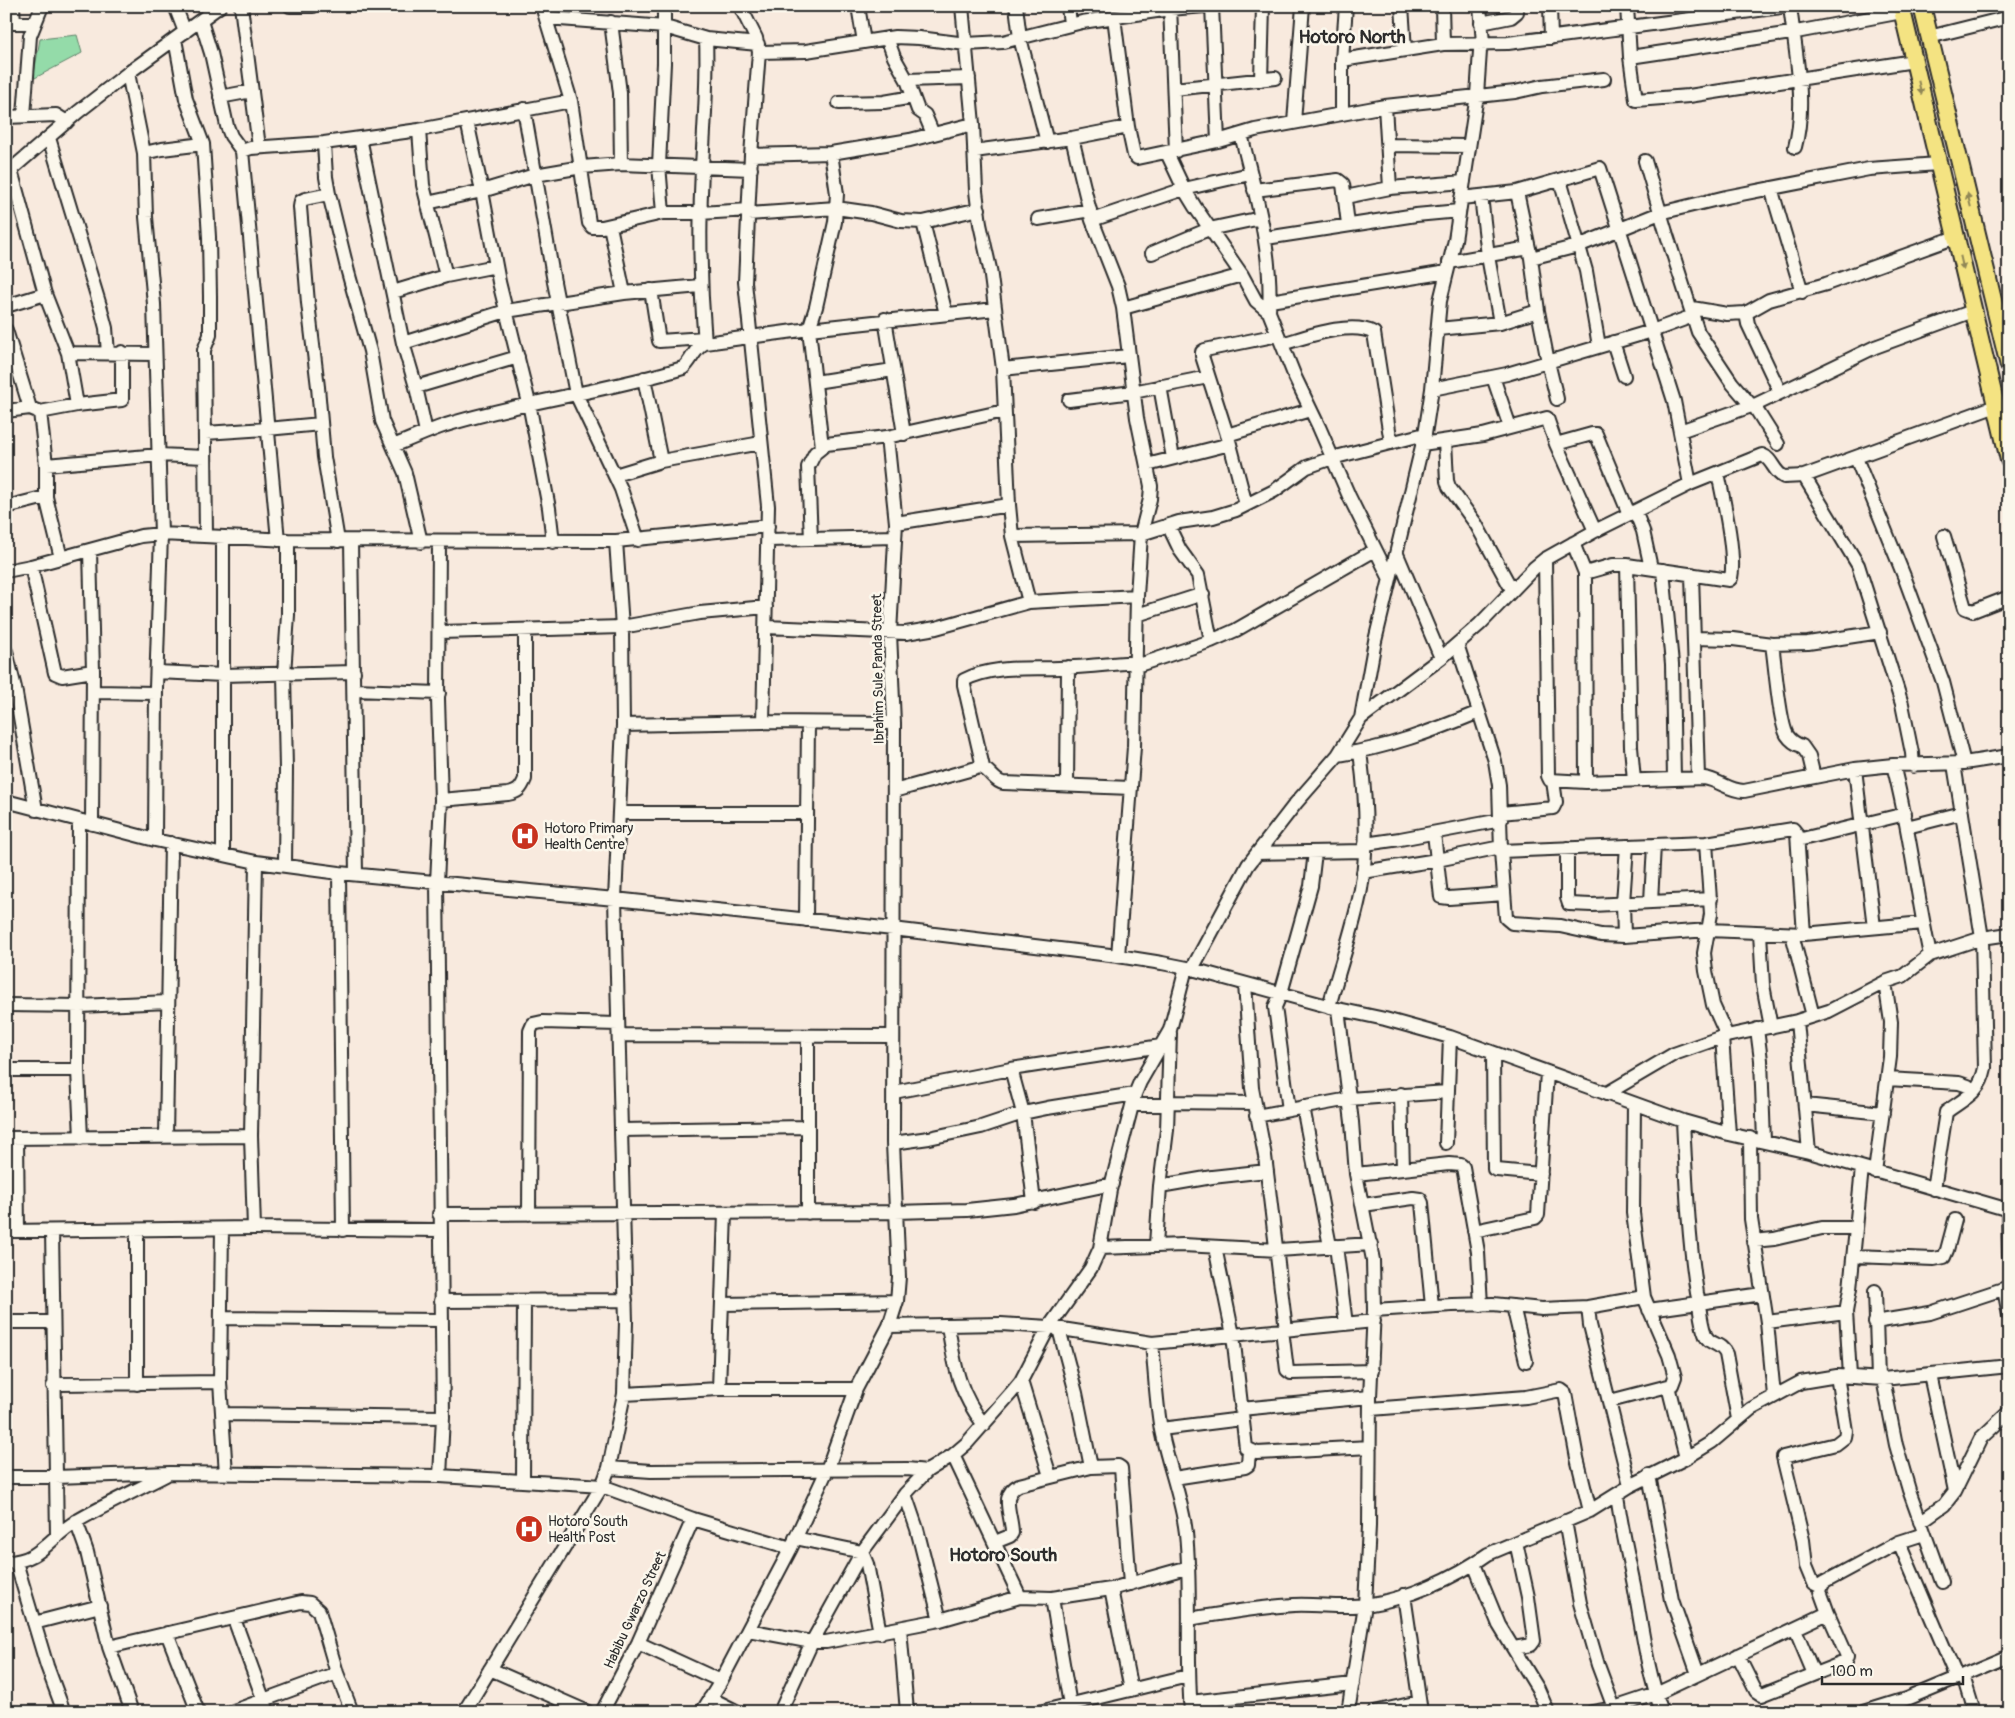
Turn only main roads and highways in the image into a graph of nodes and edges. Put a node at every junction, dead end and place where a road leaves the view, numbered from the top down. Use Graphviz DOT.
graph roads {
  1 [pos="1922,6"];
  2 [pos="1901,9"];
  3 [pos="2009,366"];
  4 [pos="2009,460"];
  3 -- 1 [label="main road, one-way"];
  2 -- 4 [label="main road, one-way"];
}
